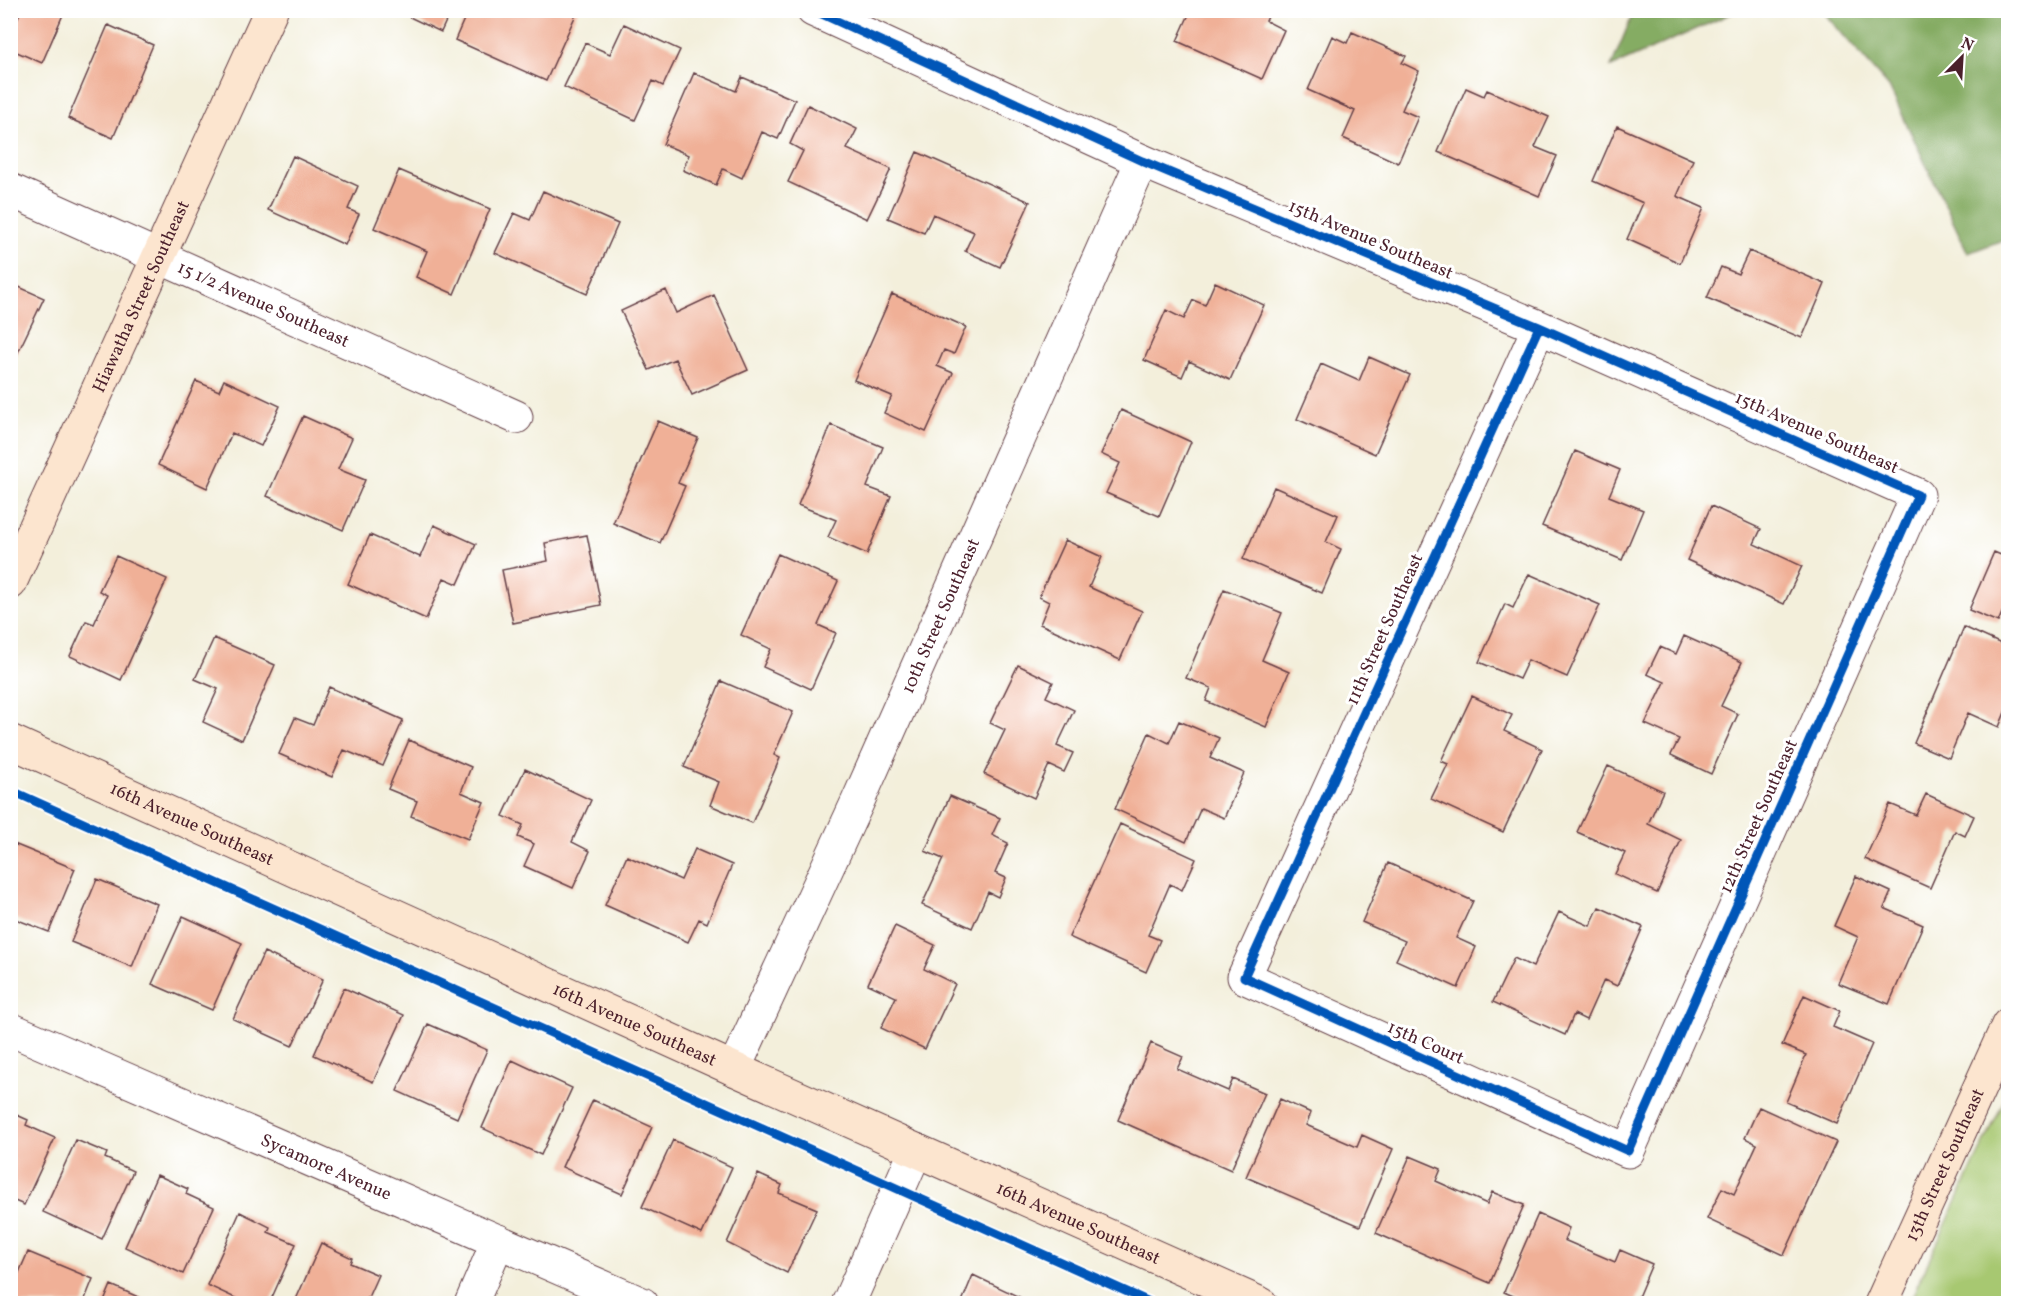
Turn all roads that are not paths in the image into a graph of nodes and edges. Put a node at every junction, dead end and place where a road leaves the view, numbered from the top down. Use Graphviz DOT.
graph roads {
  1 [pos="272,10"];
  2 [pos="813,10"];
  3 [pos="1142,161"];
  4 [pos="10,190"];
  5 [pos="158,256"];
  6 [pos="1539,327"];
  7 [pos="516,417"];
  8 [pos="1918,495"];
  9 [pos="10,583"];
  10 [pos="10,741"];
  11 [pos="1259,945"];
  12 [pos="2008,1025"];
  13 [pos="10,1029"];
  14 [pos="734,1069"];
  15 [pos="916,1150"];
  16 [pos="1628,1151"];
  17 [pos="498,1241"];
  18 [pos="471,1304"];
  19 [pos="642,1304"];
  20 [pos="848,1304"];
  21 [pos="1261,1304"];
  22 [pos="1881,1304"];
  1 -- 5 [label="street, Hiawatha Street Southeast"];
  2 -- 3 [label="street, 15th Avenue Southeast"];
  3 -- 6 [label="street, 15th Avenue Southeast"];
  3 -- 14 [label="street, 10th Street Southeast"];
  4 -- 5 [label="street, 15 1/2 Avenue Southeast"];
  5 -- 7 [label="street, 15 1/2 Avenue Southeast"];
  5 -- 9 [label="street, Hiawatha Street Southeast"];
  6 -- 8 [label="street, 15th Avenue Southeast"];
  6 -- 11 [label="street, 11th Street Southeast"];
  8 -- 16 [label="street, 12th Street Southeast"];
  10 -- 14 [label="street, 16th Avenue Southeast"];
  11 -- 16 [label="street, 15th Court"];
  12 -- 22 [label="street, 13th Street Southeast"];
  13 -- 17 [label="street, Sycamore Avenue"];
  14 -- 15 [label="street, 16th Avenue Southeast"];
  15 -- 20 [label="street"];
  15 -- 21 [label="street, 16th Avenue Southeast"];
  17 -- 18 [label="street"];
  17 -- 19 [label="street, Sycamore Avenue"];
}
